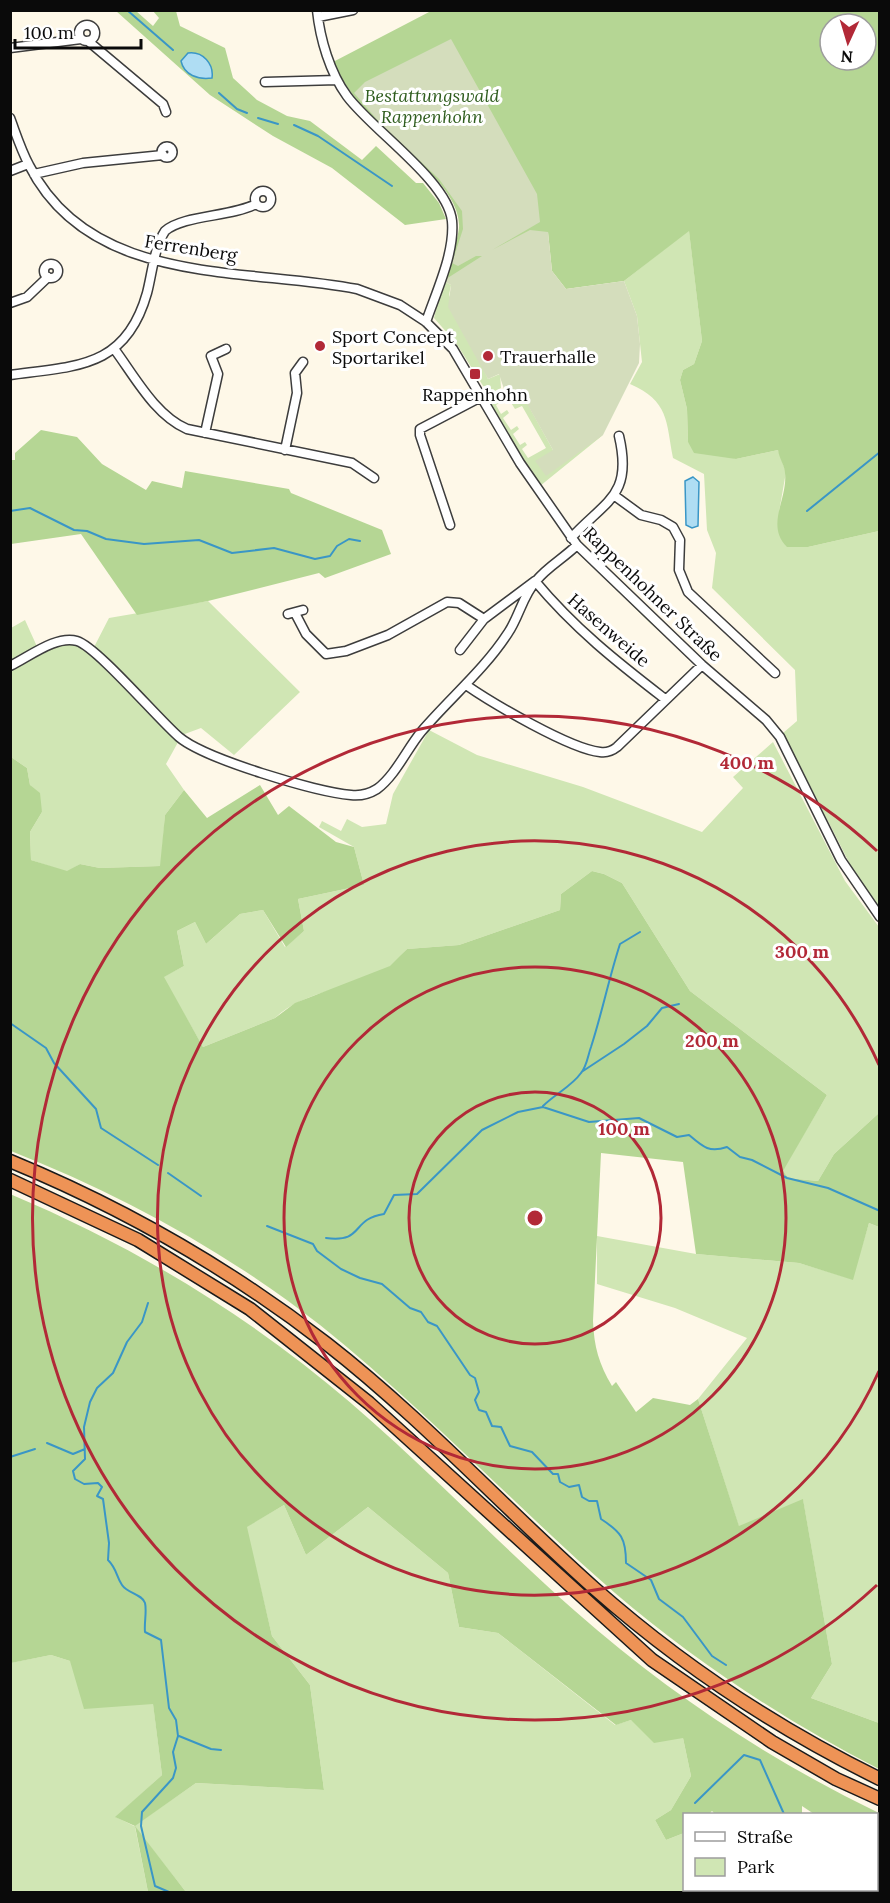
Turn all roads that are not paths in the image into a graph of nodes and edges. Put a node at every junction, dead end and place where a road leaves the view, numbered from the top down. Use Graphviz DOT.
graph roads {
  1 [pos="353,10"];
  2 [pos="317,14"];
  3 [pos="10,48"];
  4 [pos="337,80"];
  5 [pos="265,82"];
  6 [pos="166,112"];
  7 [pos="10,118"];
  8 [pos="163,155"];
  9 [pos="28,164"];
  10 [pos="10,171"];
  11 [pos="34,174"];
  12 [pos="256,204"];
  13 [pos="155,262"];
  14 [pos="48,277"];
  15 [pos="10,303"];
  16 [pos="426,322"];
  17 [pos="226,349"];
  18 [pos="115,350"];
  19 [pos="303,362"];
  20 [pos="10,375"];
  21 [pos="481,397"];
  22 [pos="205,433"];
  23 [pos="619,436"];
  24 [pos="285,450"];
  25 [pos="374,478"];
  26 [pos="615,496"];
  27 [pos="450,525"];
  28 [pos="574,541"];
  29 [pos="535,581"];
  30 [pos="295,613"];
  31 [pos="484,619"];
  32 [pos="459,650"];
  33 [pos="702,665"];
  34 [pos="10,666"];
  35 [pos="776,673"];
  36 [pos="466,685"];
  37 [pos="665,699"];
  38 [pos="879,917"];
  39 [pos="10,1161"];
  40 [pos="10,1180"];
  41 [pos="879,1779"];
  42 [pos="879,1799"];
  1 -- 2 [label="street"];
  2 -- 4 [label="street"];
  3 -- 6 [label="street"];
  4 -- 5 [label="street"];
  4 -- 16 [label="street"];
  7 -- 9 [label="street, Ferrenberg"];
  8 -- 11 [label="street"];
  9 -- 10 [label="street"];
  9 -- 11 [label="street, Ferrenberg"];
  11 -- 13 [label="street, Ferrenberg"];
  12 -- 13 [label="street"];
  13 -- 16 [label="street, Ferrenberg"];
  13 -- 18 [label="street"];
  14 -- 15 [label="street"];
  16 -- 21 [label="street, Rappenhohner Straße"];
  17 -- 22 [label="street"];
  18 -- 20 [label="street"];
  18 -- 22 [label="street"];
  19 -- 24 [label="street"];
  21 -- 27 [label="street"];
  21 -- 28 [label="street, Rappenhohner Straße"];
  22 -- 24 [label="street"];
  23 -- 26 [label="street"];
  24 -- 25 [label="street"];
  26 -- 28 [label="street"];
  26 -- 35 [label="street"];
  28 -- 29 [label="street"];
  28 -- 33 [label="street, Rappenhohner Straße"];
  29 -- 31 [label="street"];
  29 -- 36 [label="street"];
  29 -- 37 [label="street, Hasenweide"];
  30 -- 31 [label="street"];
  31 -- 32 [label="street"];
  33 -- 37 [label="street"];
  33 -- 38 [label="street, Rappenhohner Straße"];
  34 -- 36 [label="street"];
  36 -- 37 [label="street"];
  39 -- 41 [label="highway"];
  40 -- 42 [label="highway"];
}
